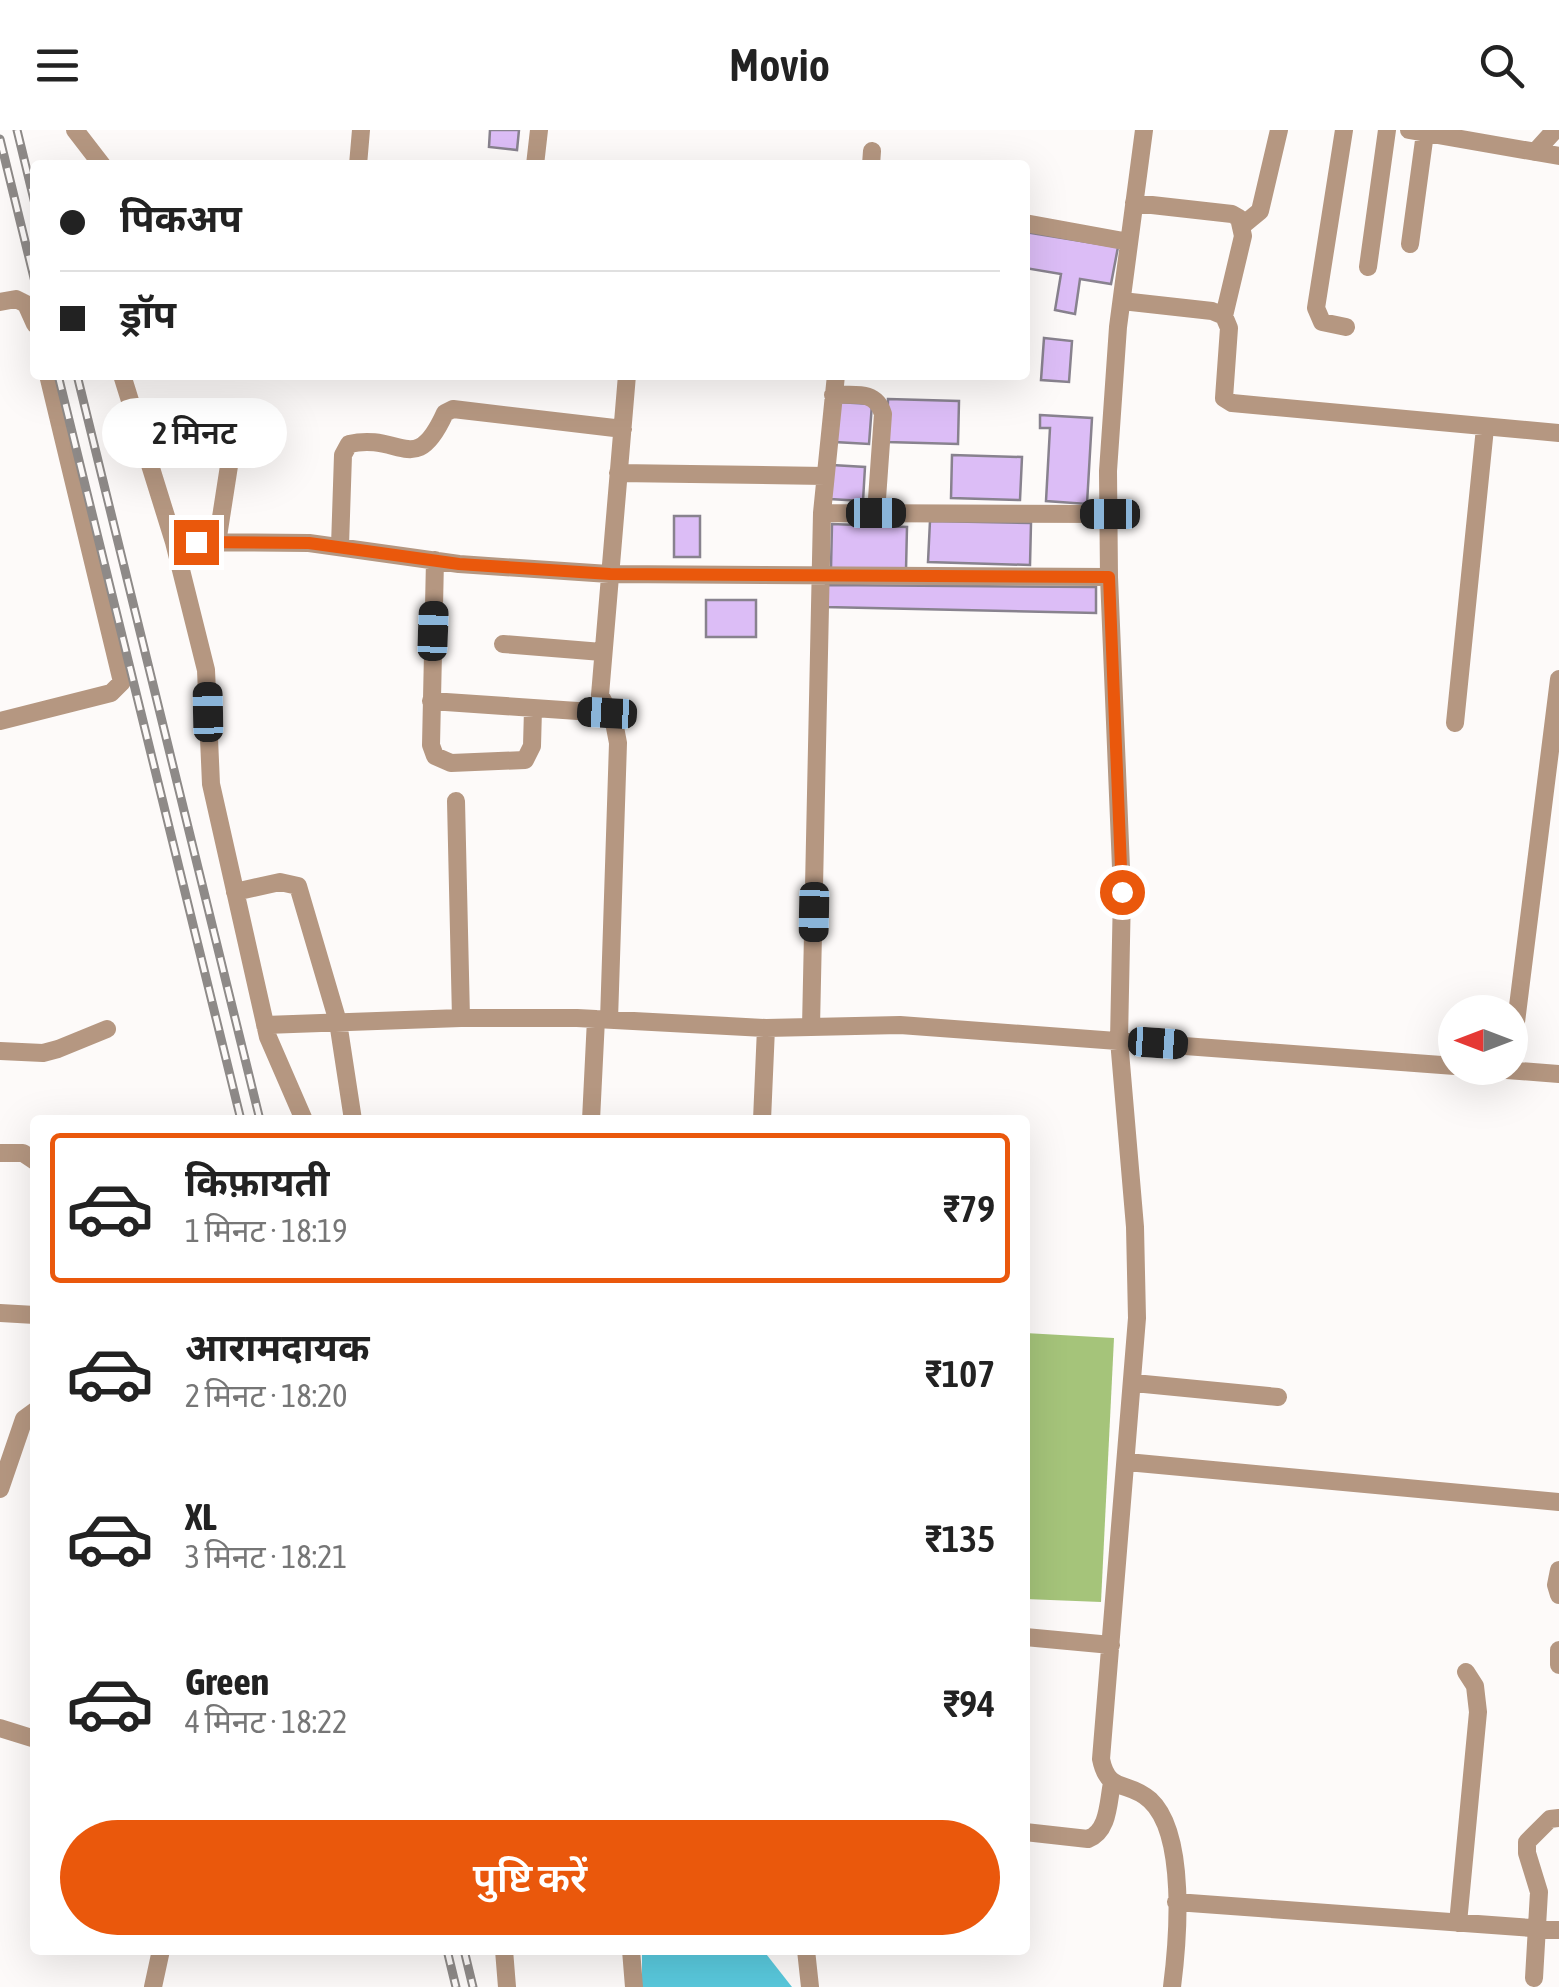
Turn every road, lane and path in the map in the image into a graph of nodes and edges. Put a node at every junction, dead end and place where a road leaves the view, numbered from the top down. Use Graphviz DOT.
graph roads {
  1 [pos="75,130"];
  2 [pos="362,130"];
  3 [pos="539,130"];
  4 [pos="1144,130"];
  5 [pos="1279,130"];
  6 [pos="1344,130"];
  7 [pos="1387,130"];
  8 [pos="1555,130"];
  9 [pos="1417,132"];
  10 [pos="1535,152"];
  11 [pos="1559,156"];
  12 [pos="98,160"];
  13 [pos="359,160"];
  14 [pos="536,160"];
  15 [pos="1134,204"];
  16 [pos="1030,225"];
  17 [pos="1242,225"];
  18 [pos="1129,242"];
  19 [pos="1410,244"];
  20 [pos="1368,268"];
  21 [pos="1122,301"];
  22 [pos="0,302"];
  23 [pos="30,313"];
  24 [pos="1224,316"];
  25 [pos="1346,327"];
  26 [pos="49,380"];
  27 [pos="124,380"];
  28 [pos="627,380"];
  29 [pos="835,380"];
  30 [pos="833,395"];
  31 [pos="238,408"];
  32 [pos="623,428"];
  33 [pos="1485,428"];
  34 [pos="1559,432"];
  35 [pos="618,473"];
  36 [pos="825,476"];
  37 [pos="822,513"];
  38 [pos="876,513"];
  39 [pos="1110,514"];
  40 [pos="174,542"];
  41 [pos="218,543"];
  42 [pos="340,546"];
  43 [pos="435,560"];
  44 [pos="820,573"];
  45 [pos="610,574"];
  46 [pos="1109,577"];
  47 [pos="502,644"];
  48 [pos="602,652"];
  49 [pos="1559,679"];
  50 [pos="1558,699"];
  51 [pos="431,701"];
  52 [pos="533,710"];
  53 [pos="607,713"];
  54 [pos="0,721"];
  55 [pos="1455,723"];
  56 [pos="456,802"];
  57 [pos="236,892"];
  58 [pos="1520,995"];
  59 [pos="462,1018"];
  60 [pos="602,1020"];
  61 [pos="338,1022"];
  62 [pos="265,1025"];
  63 [pos="811,1027"];
  64 [pos="766,1028"];
  65 [pos="107,1029"];
  66 [pos="1119,1040"];
  67 [pos="0,1052"];
  68 [pos="1438,1065"];
  69 [pos="1528,1071"];
  70 [pos="1559,1074"];
  71 [pos="302,1115"];
  72 [pos="352,1115"];
  73 [pos="592,1115"];
  74 [pos="762,1115"];
  75 [pos="0,1152"];
  76 [pos="30,1158"];
  77 [pos="0,1313"];
  78 [pos="30,1315"];
  79 [pos="1134,1383"];
  80 [pos="1278,1398"];
  81 [pos="30,1414"];
  82 [pos="1128,1462"];
  83 [pos="1,1478"];
  84 [pos="1559,1502"];
  85 [pos="1559,1570"];
  86 [pos="1559,1595"];
  87 [pos="1030,1637"];
  88 [pos="1111,1645"];
  89 [pos="1559,1650"];
  90 [pos="1559,1665"];
  91 [pos="1466,1672"];
  92 [pos="0,1728"];
  93 [pos="30,1737"];
  94 [pos="1112,1783"];
  95 [pos="1559,1818"];
  96 [pos="1030,1833"];
  97 [pos="1176,1902"];
  98 [pos="1458,1923"];
  99 [pos="1536,1928"];
  100 [pos="1559,1930"];
  101 [pos="160,1955"];
  102 [pos="504,1955"];
  103 [pos="631,1955"];
  104 [pos="807,1955"];
  105 [pos="1534,1978"];
  106 [pos="153,1987"];
  107 [pos="507,1987"];
  108 [pos="634,1987"];
  109 [pos="810,1987"];
  110 [pos="1172,1987"];
  1 -- 12 [label="street"];
  2 -- 13 [label="street"];
  3 -- 14 [label="street"];
  4 -- 15 [label="street"];
  5 -- 17 [label="street"];
  6 -- 25 [label="street"];
  7 -- 20 [label="street"];
  8 -- 10 [label="street"];
  9 -- 10 [label="street"];
  9 -- 19 [label="street"];
  10 -- 11 [label="street"];
  15 -- 17 [label="street"];
  15 -- 18 [label="street"];
  16 -- 18 [label="street"];
  17 -- 24 [label="street"];
  18 -- 21 [label="street"];
  21 -- 24 [label="street"];
  21 -- 39 [label="street"];
  22 -- 23 [label="street"];
  24 -- 33 [label="street"];
  26 -- 54 [label="street"];
  27 -- 40 [label="street"];
  28 -- 32 [label="street"];
  29 -- 30 [label="street"];
  30 -- 36 [label="street"];
  30 -- 38 [label="street"];
  31 -- 41 [label="street"];
  32 -- 35 [label="street"];
  32 -- 42 [label="street"];
  33 -- 34 [label="street"];
  33 -- 55 [label="street"];
  35 -- 36 [label="street"];
  35 -- 45 [label="street"];
  36 -- 37 [label="street"];
  37 -- 38 [label="street"];
  37 -- 44 [label="street"];
  38 -- 39 [label="street"];
  39 -- 46 [label="street"];
  40 -- 41 [label="street"];
  40 -- 57 [label="street"];
  41 -- 42 [label="street"];
  42 -- 43 [label="street"];
  43 -- 45 [label="street"];
  43 -- 51 [label="street"];
  44 -- 45 [label="street"];
  44 -- 46 [label="street"];
  44 -- 63 [label="street"];
  45 -- 48 [label="street"];
  46 -- 66 [label="street"];
  47 -- 48 [label="street"];
  48 -- 53 [label="street"];
  49 -- 50 [label="street"];
  50 -- 58 [label="street"];
  51 -- 52 [label="street"];
  51 -- 52 [label="street"];
  52 -- 53 [label="street"];
  53 -- 60 [label="street"];
  56 -- 59 [label="street"];
  57 -- 61 [label="street"];
  57 -- 62 [label="street"];
  59 -- 60 [label="street"];
  59 -- 61 [label="street"];
  60 -- 64 [label="street"];
  60 -- 73 [label="street"];
  61 -- 62 [label="street"];
  61 -- 72 [label="street"];
  62 -- 71 [label="street"];
  63 -- 64 [label="street"];
  63 -- 66 [label="street"];
  64 -- 74 [label="street"];
  65 -- 67 [label="street"];
  66 -- 68 [label="street"];
  66 -- 79 [label="street"];
  69 -- 70 [label="street"];
  75 -- 76 [label="street"];
  77 -- 78 [label="street"];
  79 -- 80 [label="street"];
  79 -- 82 [label="street"];
  81 -- 83 [label="street"];
  82 -- 84 [label="street"];
  82 -- 88 [label="street"];
  85 -- 86 [label="street"];
  87 -- 88 [label="street"];
  88 -- 94 [label="street"];
  89 -- 90 [label="street"];
  91 -- 98 [label="street"];
  92 -- 93 [label="street"];
  94 -- 96 [label="street"];
  94 -- 97 [label="street"];
  95 -- 99 [label="street"];
  97 -- 98 [label="street"];
  97 -- 110 [label="street"];
  98 -- 99 [label="street"];
  99 -- 100 [label="street"];
  99 -- 105 [label="street"];
  101 -- 106 [label="street"];
  102 -- 107 [label="street"];
  103 -- 108 [label="street"];
  104 -- 109 [label="street"];
}
